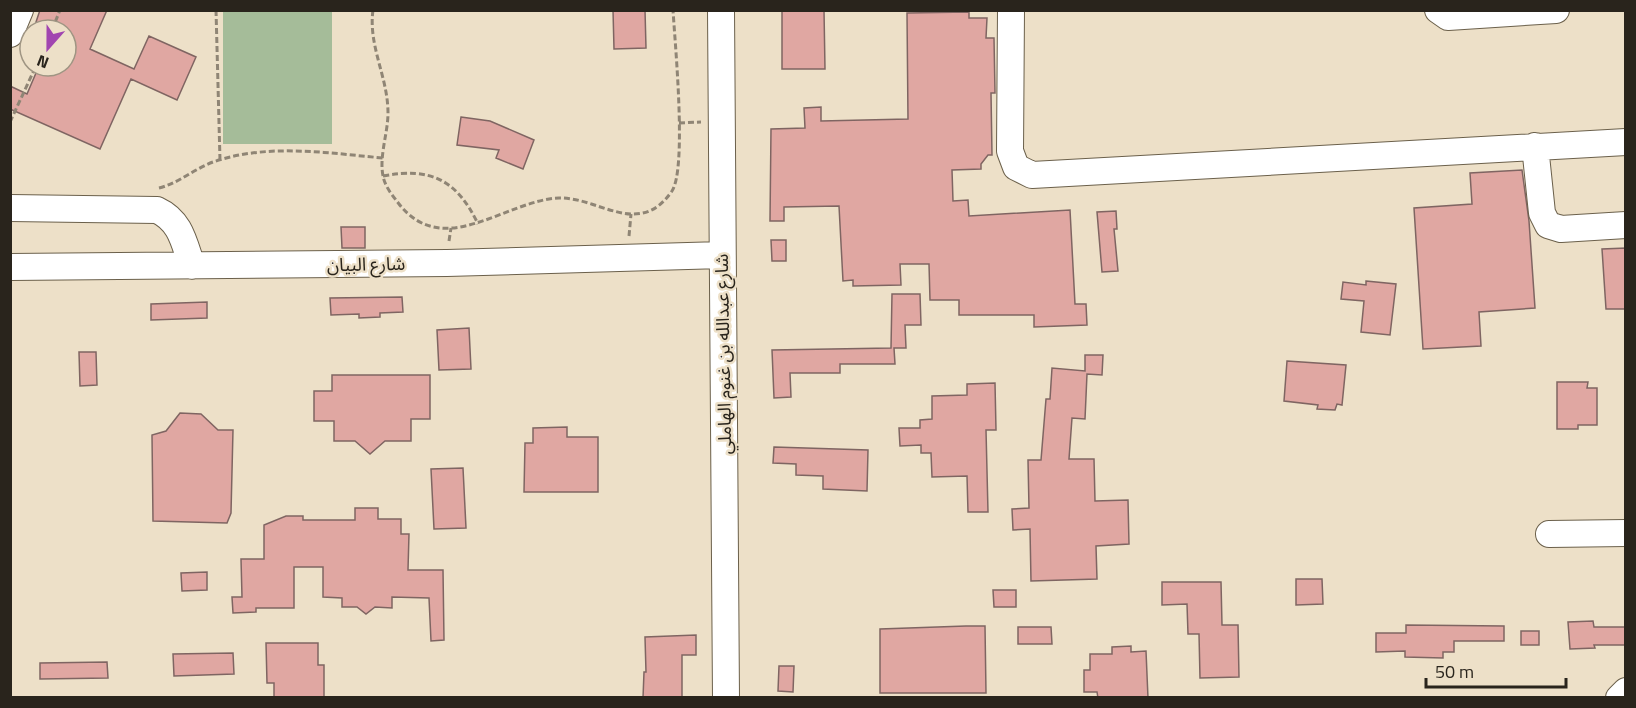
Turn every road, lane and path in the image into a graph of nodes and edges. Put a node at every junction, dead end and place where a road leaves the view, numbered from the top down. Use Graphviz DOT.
graph roads {
  1 [pos="20,10"];
  2 [pos="216,10"];
  3 [pos="373,10"];
  4 [pos="673,10"];
  5 [pos="721,10"];
  6 [pos="1011,10"];
  7 [pos="1438,10"];
  8 [pos="1556,10"];
  9 [pos="10,34"];
  10 [pos="30,78"];
  11 [pos="10,122"];
  12 [pos="1626,142"];
  13 [pos="1536,146"];
  14 [pos="383,158"];
  15 [pos="220,160"];
  16 [pos="383,176"];
  17 [pos="158,188"];
  18 [pos="10,208"];
  19 [pos="478,224"];
  20 [pos="1626,225"];
  21 [pos="722,255"];
  22 [pos="192,266"];
  23 [pos="10,267"];
  24 [pos="1626,533"];
  25 [pos="1549,534"];
  26 [pos="1626,691"];
  27 [pos="726,698"];
  28 [pos="1619,698"];
  1 -- 9 [label="street"];
  2 -- 15 [label="path"];
  3 -- 14 [label="path"];
  4 -- 19 [label="path"];
  5 -- 21 [label="street, شارع عبدالله بن غنوم الهاملي"];
  6 -- 13 [label="street"];
  7 -- 8 [label="street"];
  10 -- 11 [label="path"];
  12 -- 13 [label="street"];
  13 -- 20 [label="street"];
  14 -- 15 [label="path"];
  14 -- 16 [label="path"];
  15 -- 17 [label="path"];
  16 -- 19 [label="path"];
  16 -- 19 [label="path"];
  18 -- 22 [label="street"];
  21 -- 22 [label="street, شارع البيان"];
  21 -- 27 [label="street, شارع عبدالله بن غنوم الهاملي"];
  22 -- 23 [label="street, شارع البيان"];
  24 -- 25 [label="street"];
  26 -- 28 [label="street"];
}
